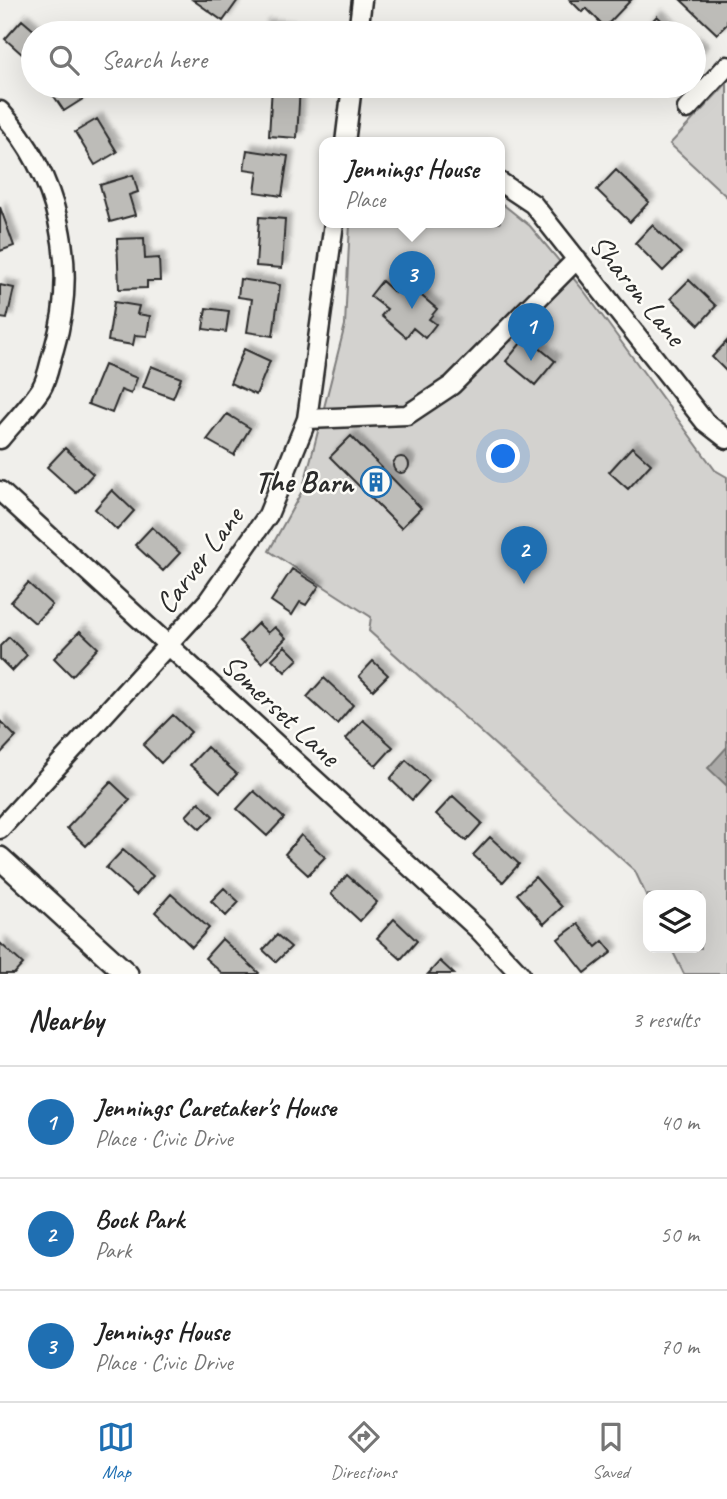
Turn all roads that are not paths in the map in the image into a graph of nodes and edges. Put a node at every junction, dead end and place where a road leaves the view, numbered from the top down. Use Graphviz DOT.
graph roads {
  1 [pos="362,0"];
  2 [pos="359,21"];
  3 [pos="727,66"];
  4 [pos="706,89"];
  5 [pos="351,98"];
  6 [pos="697,98"];
  7 [pos="687,109"];
  8 [pos="0,111"];
  9 [pos="346,137"];
  10 [pos="505,186"];
  11 [pos="333,228"];
  12 [pos="577,259"];
  13 [pos="307,419"];
  14 [pos="0,439"];
  15 [pos="727,439"];
  16 [pos="0,491"];
  17 [pos="170,645"];
  18 [pos="0,830"];
  19 [pos="0,858"];
  20 [pos="127,974"];
  21 [pos="520,974"];
  1 -- 2 [label="street"];
  3 -- 4 [label="street"];
  5 -- 9 [label="street"];
  6 -- 7 [label="street"];
  8 -- 14 [label="street"];
  10 -- 12 [label="street, Sharon Lane"];
  11 -- 13 [label="street, Carver Lane"];
  12 -- 13 [label="street"];
  12 -- 15 [label="street, Sharon Lane"];
  13 -- 17 [label="street, Carver Lane"];
  16 -- 17 [label="street, Somerset Lane"];
  17 -- 18 [label="street, Carver Lane"];
  17 -- 21 [label="street, Somerset Lane"];
  19 -- 20 [label="street"];
}
